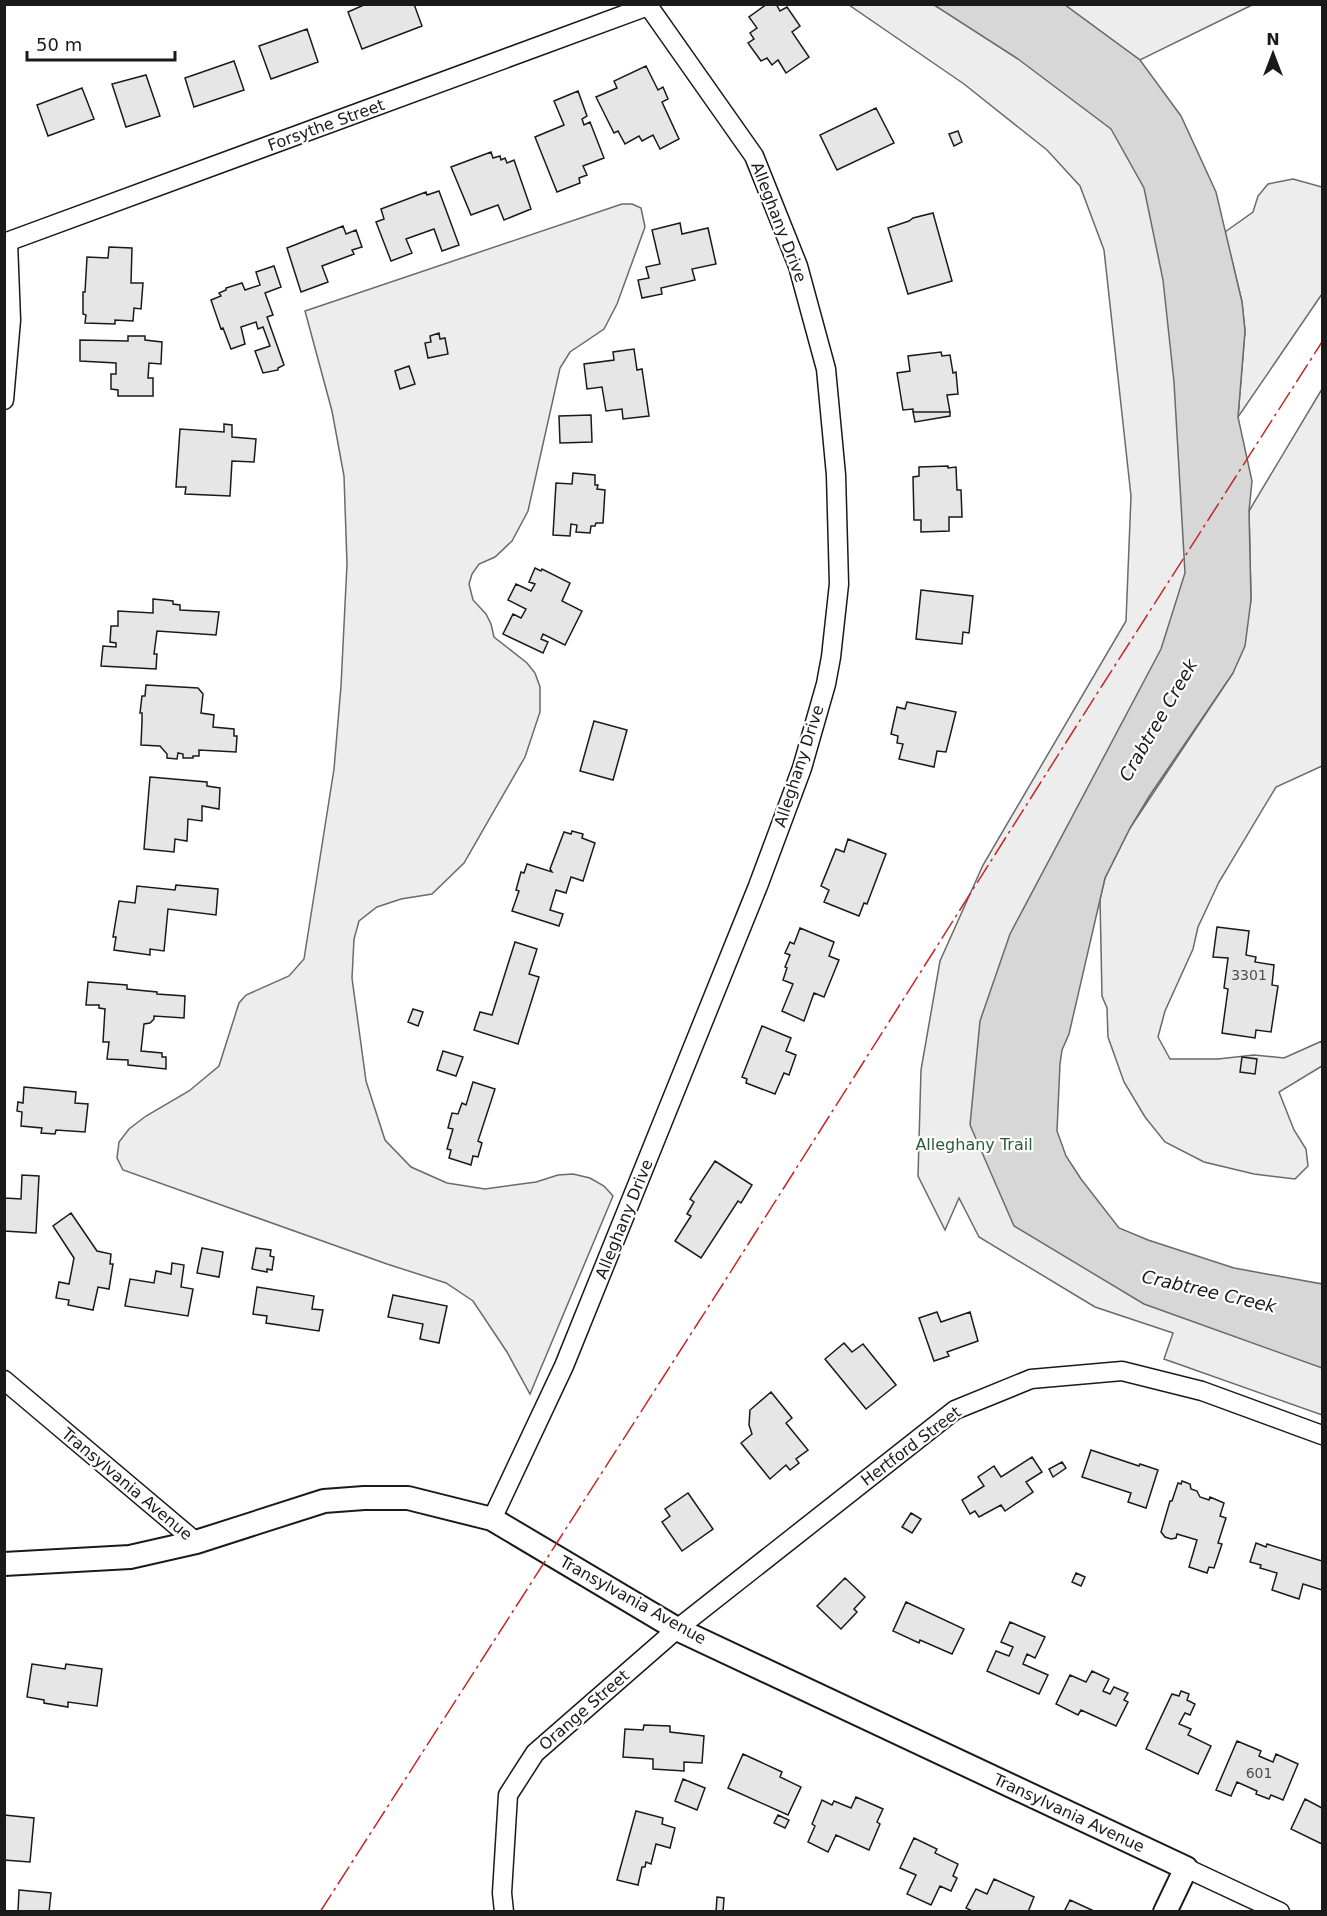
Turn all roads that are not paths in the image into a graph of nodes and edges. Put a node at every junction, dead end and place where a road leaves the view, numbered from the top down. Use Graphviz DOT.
graph roads {
  1 [pos="647,5"];
  2 [pos="6,243"];
  3 [pos="4,400"];
  4 [pos="4,1380"];
  5 [pos="1323,1435"];
  6 [pos="492,1519"];
  7 [pos="196,1542"];
  8 [pos="4,1564"];
  9 [pos="677,1629"];
  10 [pos="1186,1868"];
  11 [pos="504,1911"];
  12 [pos="1165,1911"];
  13 [pos="1280,1911"];
  1 -- 2 [label="street, Forsythe Street"];
  1 -- 6 [label="street, Alleghany Drive"];
  2 -- 3 [label="street"];
  4 -- 7 [label="street, Transylvania Avenue"];
  5 -- 9 [label="street, Hertford Street"];
  6 -- 7 [label="street, Transylvania Avenue"];
  6 -- 9 [label="street, Transylvania Avenue"];
  7 -- 8 [label="street"];
  9 -- 10 [label="street, Transylvania Avenue"];
  9 -- 11 [label="street, Orange Street"];
  10 -- 12 [label="street"];
  10 -- 13 [label="street, Transylvania Avenue"];
}
